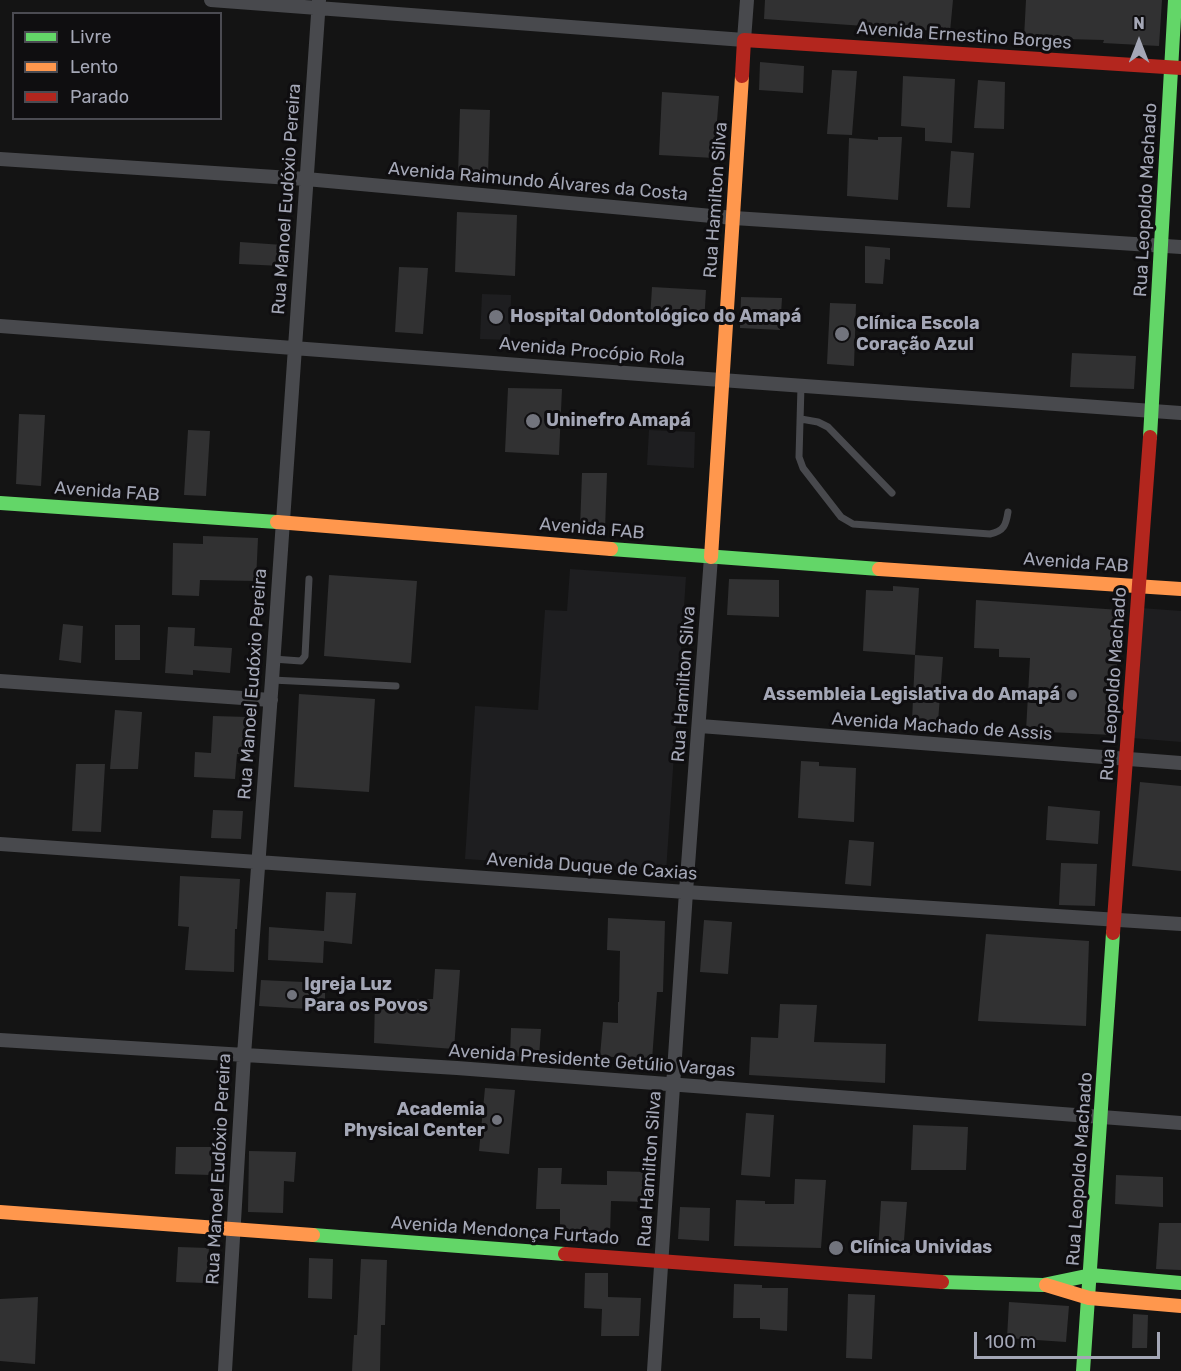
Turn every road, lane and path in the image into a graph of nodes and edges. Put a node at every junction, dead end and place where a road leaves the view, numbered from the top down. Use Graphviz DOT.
graph roads {
  1 [pos="211,0"];
  2 [pos="747,0"];
  3 [pos="1175,0"];
  4 [pos="318,5"];
  5 [pos="744,40"];
  6 [pos="1176,68"];
  7 [pos="0,159"];
  8 [pos="306,179"];
  9 [pos="734,218"];
  10 [pos="1160,245"];
  11 [pos="1181,247"];
  12 [pos="0,326"];
  13 [pos="295,346"];
  14 [pos="722,381"];
  15 [pos="801,386"];
  16 [pos="1152,411"];
  17 [pos="1181,413"];
  18 [pos="801,419"];
  19 [pos="892,493"];
  20 [pos="0,503"];
  21 [pos="1008,512"];
  22 [pos="283,522"];
  23 [pos="711,557"];
  24 [pos="309,579"];
  25 [pos="1139,586"];
  26 [pos="1181,589"];
  27 [pos="273,659"];
  28 [pos="0,681"];
  29 [pos="272,681"];
  30 [pos="396,686"];
  31 [pos="271,700"];
  32 [pos="699,726"];
  33 [pos="1127,759"];
  34 [pos="1181,763"];
  35 [pos="0,844"];
  36 [pos="258,861"];
  37 [pos="686,892"];
  38 [pos="1114,919"];
  39 [pos="1181,924"];
  40 [pos="0,1040"];
  41 [pos="244,1054"];
  42 [pos="673,1085"];
  43 [pos="1102,1118"];
  44 [pos="1181,1123"];
  45 [pos="0,1212"];
  46 [pos="234,1229"];
  47 [pos="662,1261"];
  48 [pos="1091,1275"];
  49 [pos="1181,1283"];
  50 [pos="1043,1285"];
  51 [pos="1089,1298"];
  52 [pos="1181,1306"];
  53 [pos="225,1371"];
  54 [pos="654,1371"];
  55 [pos="1083,1371"];
  1 -- 4 [label="street"];
  2 -- 5 [label="street, Rua Hamilton Silva"];
  3 -- 6 [label="main road, Rua Leopoldo Machado"];
  4 -- 5 [label="street"];
  4 -- 8 [label="street, Rua Manoel Eudóxio Pereira"];
  5 -- 6 [label="main road, Avenida Ernestino Borges"];
  5 -- 9 [label="main road, Rua Hamilton Silva"];
  6 -- 10 [label="main road, Rua Leopoldo Machado"];
  7 -- 8 [label="street, Avenida Raimundo Álvares da Costa"];
  8 -- 9 [label="street, Avenida Raimundo Álvares da Costa"];
  8 -- 13 [label="street, Rua Manoel Eudóxio Pereira"];
  9 -- 10 [label="street, Avenida Raimundo Álvares da Costa"];
  9 -- 14 [label="main road, Rua Hamilton Silva"];
  10 -- 11 [label="street, Avenida Raimundo Álvares da Costa"];
  10 -- 16 [label="main road, Rua Leopoldo Machado"];
  12 -- 13 [label="street, Avenida Procópio Rola"];
  13 -- 14 [label="street, Avenida Procópio Rola"];
  13 -- 22 [label="street, Rua Manoel Eudóxio Pereira"];
  14 -- 15 [label="street, Avenida Procópio Rola"];
  14 -- 23 [label="main road, Rua Hamilton Silva"];
  15 -- 16 [label="street, Avenida Procópio Rola"];
  15 -- 18 [label="lane"];
  16 -- 17 [label="street, Avenida Procópio Rola"];
  16 -- 25 [label="main road, Rua Leopoldo Machado"];
  18 -- 19 [label="lane"];
  18 -- 21 [label="lane"];
  20 -- 22 [label="main road, Avenida FAB"];
  22 -- 23 [label="main road, Avenida FAB"];
  22 -- 27 [label="street, Rua Manoel Eudóxio Pereira"];
  23 -- 25 [label="main road, Avenida FAB"];
  23 -- 32 [label="street, Rua Hamilton Silva"];
  24 -- 27 [label="lane"];
  25 -- 26 [label="main road, Avenida FAB"];
  25 -- 33 [label="main road, Rua Leopoldo Machado"];
  27 -- 29 [label="street, Rua Manoel Eudóxio Pereira"];
  28 -- 31 [label="street"];
  29 -- 30 [label="lane"];
  29 -- 31 [label="street, Rua Manoel Eudóxio Pereira"];
  31 -- 36 [label="street, Rua Manoel Eudóxio Pereira"];
  32 -- 33 [label="street, Avenida Machado de Assis"];
  32 -- 37 [label="street, Rua Hamilton Silva"];
  33 -- 34 [label="street, Avenida Machado de Assis"];
  33 -- 38 [label="main road, Rua Leopoldo Machado"];
  35 -- 36 [label="street, Avenida Duque de Caxias"];
  36 -- 37 [label="street, Avenida Duque de Caxias"];
  36 -- 41 [label="street, Rua Manoel Eudóxio Pereira"];
  37 -- 38 [label="street, Avenida Duque de Caxias"];
  37 -- 42 [label="street, Rua Hamilton Silva"];
  38 -- 39 [label="street, Avenida Duque de Caxias"];
  38 -- 43 [label="main road, Rua Leopoldo Machado"];
  40 -- 41 [label="street, Avenida Presidente Getúlio Vargas"];
  41 -- 42 [label="street, Avenida Presidente Getúlio Vargas"];
  41 -- 46 [label="street, Rua Manoel Eudóxio Pereira"];
  42 -- 43 [label="street, Avenida Presidente Getúlio Vargas"];
  42 -- 47 [label="street, Rua Hamilton Silva"];
  43 -- 44 [label="street, Avenida Presidente Getúlio Vargas"];
  43 -- 48 [label="main road, Rua Leopoldo Machado"];
  45 -- 46 [label="main road, Avenida Mendonça Furtado"];
  46 -- 47 [label="main road, Avenida Mendonça Furtado"];
  46 -- 53 [label="street, Rua Manoel Eudóxio Pereira"];
  47 -- 50 [label="main road, Avenida Mendonça Furtado"];
  47 -- 54 [label="street, Rua Hamilton Silva"];
  48 -- 49 [label="main road, Avenida Mendonça Furtado"];
  48 -- 50 [label="main road, Avenida Mendonça Furtado"];
  48 -- 51 [label="main road, Rua Leopoldo Machado"];
  50 -- 51 [label="main road, Avenida Mendonça Furtado"];
  51 -- 52 [label="main road, Avenida Mendonça Furtado"];
  51 -- 55 [label="main road, Rua Leopoldo Machado"];
}
